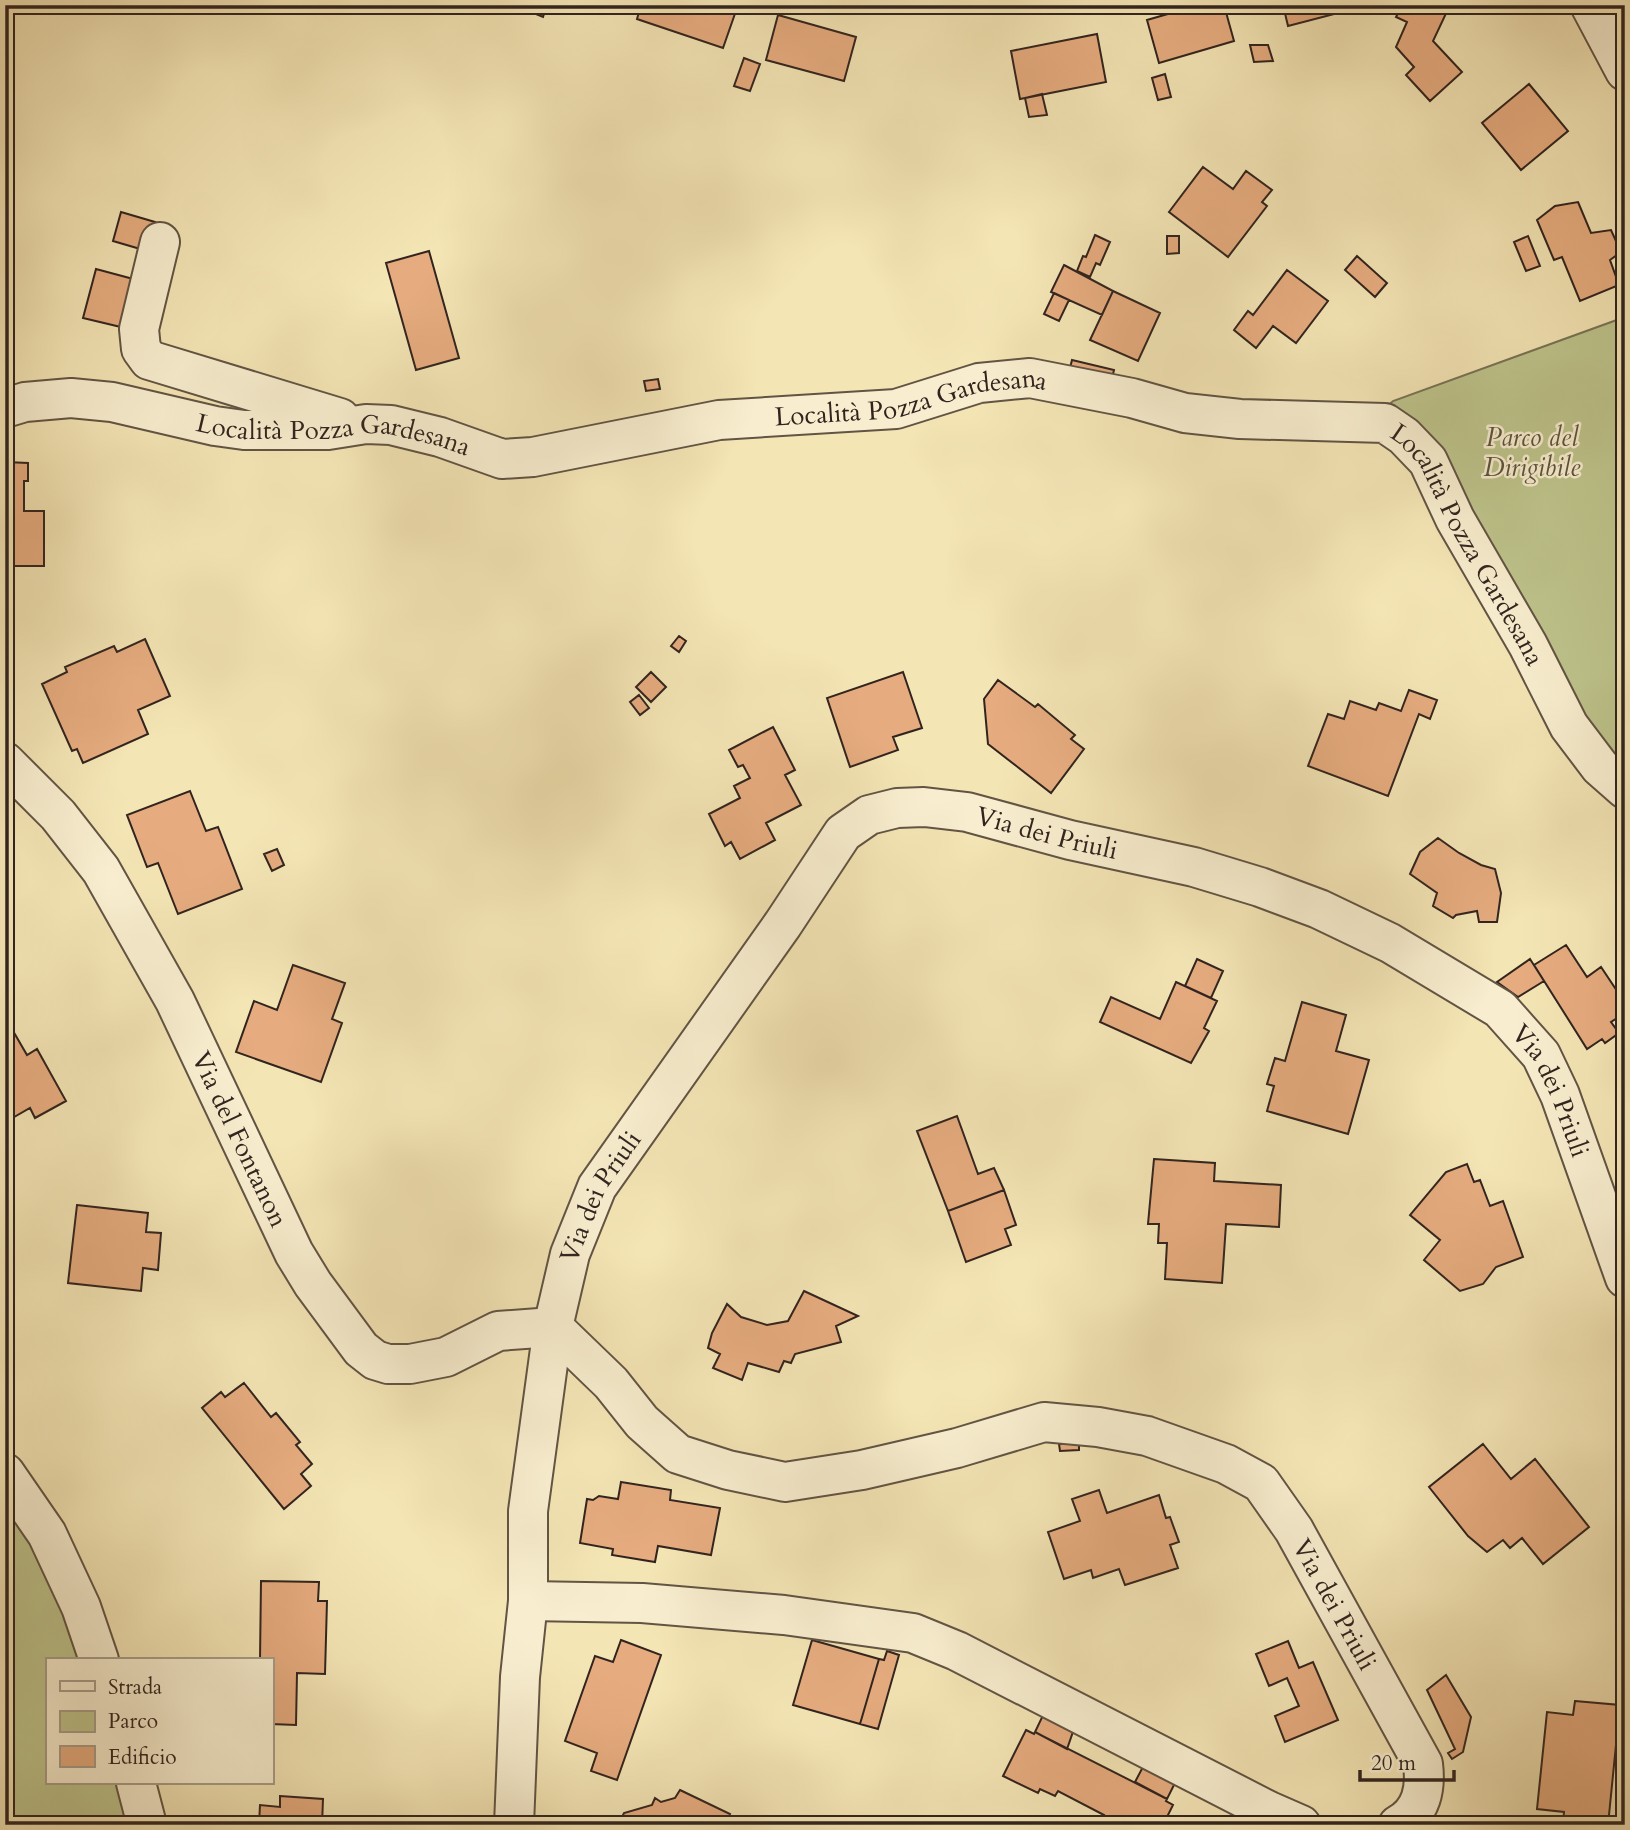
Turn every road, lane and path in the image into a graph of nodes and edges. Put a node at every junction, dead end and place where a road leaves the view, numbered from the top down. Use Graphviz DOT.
graph roads {
  1 [pos="1590,5"];
  2 [pos="1625,71"];
  3 [pos="160,242"];
  4 [pos="5,408"];
  5 [pos="366,424"];
  6 [pos="5,762"];
  7 [pos="1625,789"];
  8 [pos="1625,1278"];
  9 [pos="553,1327"];
  10 [pos="5,1473"];
  11 [pos="528,1601"];
  12 [pos="98,1658"];
  13 [pos="136,1784"];
  14 [pos="147,1825"];
  15 [pos="513,1825"];
  16 [pos="1301,1825"];
  17 [pos="1398,1825"];
  1 -- 2 [label="street"];
  3 -- 5 [label="street"];
  4 -- 5 [label="street, Località Pozza Gardesana"];
  5 -- 7 [label="street, Località Pozza Gardesana"];
  6 -- 9 [label="street, Via del Fontanon"];
  8 -- 9 [label="street, Via dei Priuli"];
  9 -- 11 [label="street, Via dei Priuli"];
  9 -- 17 [label="street, Via dei Priuli"];
  10 -- 12 [label="street"];
  11 -- 15 [label="street, Via dei Priuli"];
  11 -- 16 [label="street"];
  13 -- 14 [label="street"];
}
